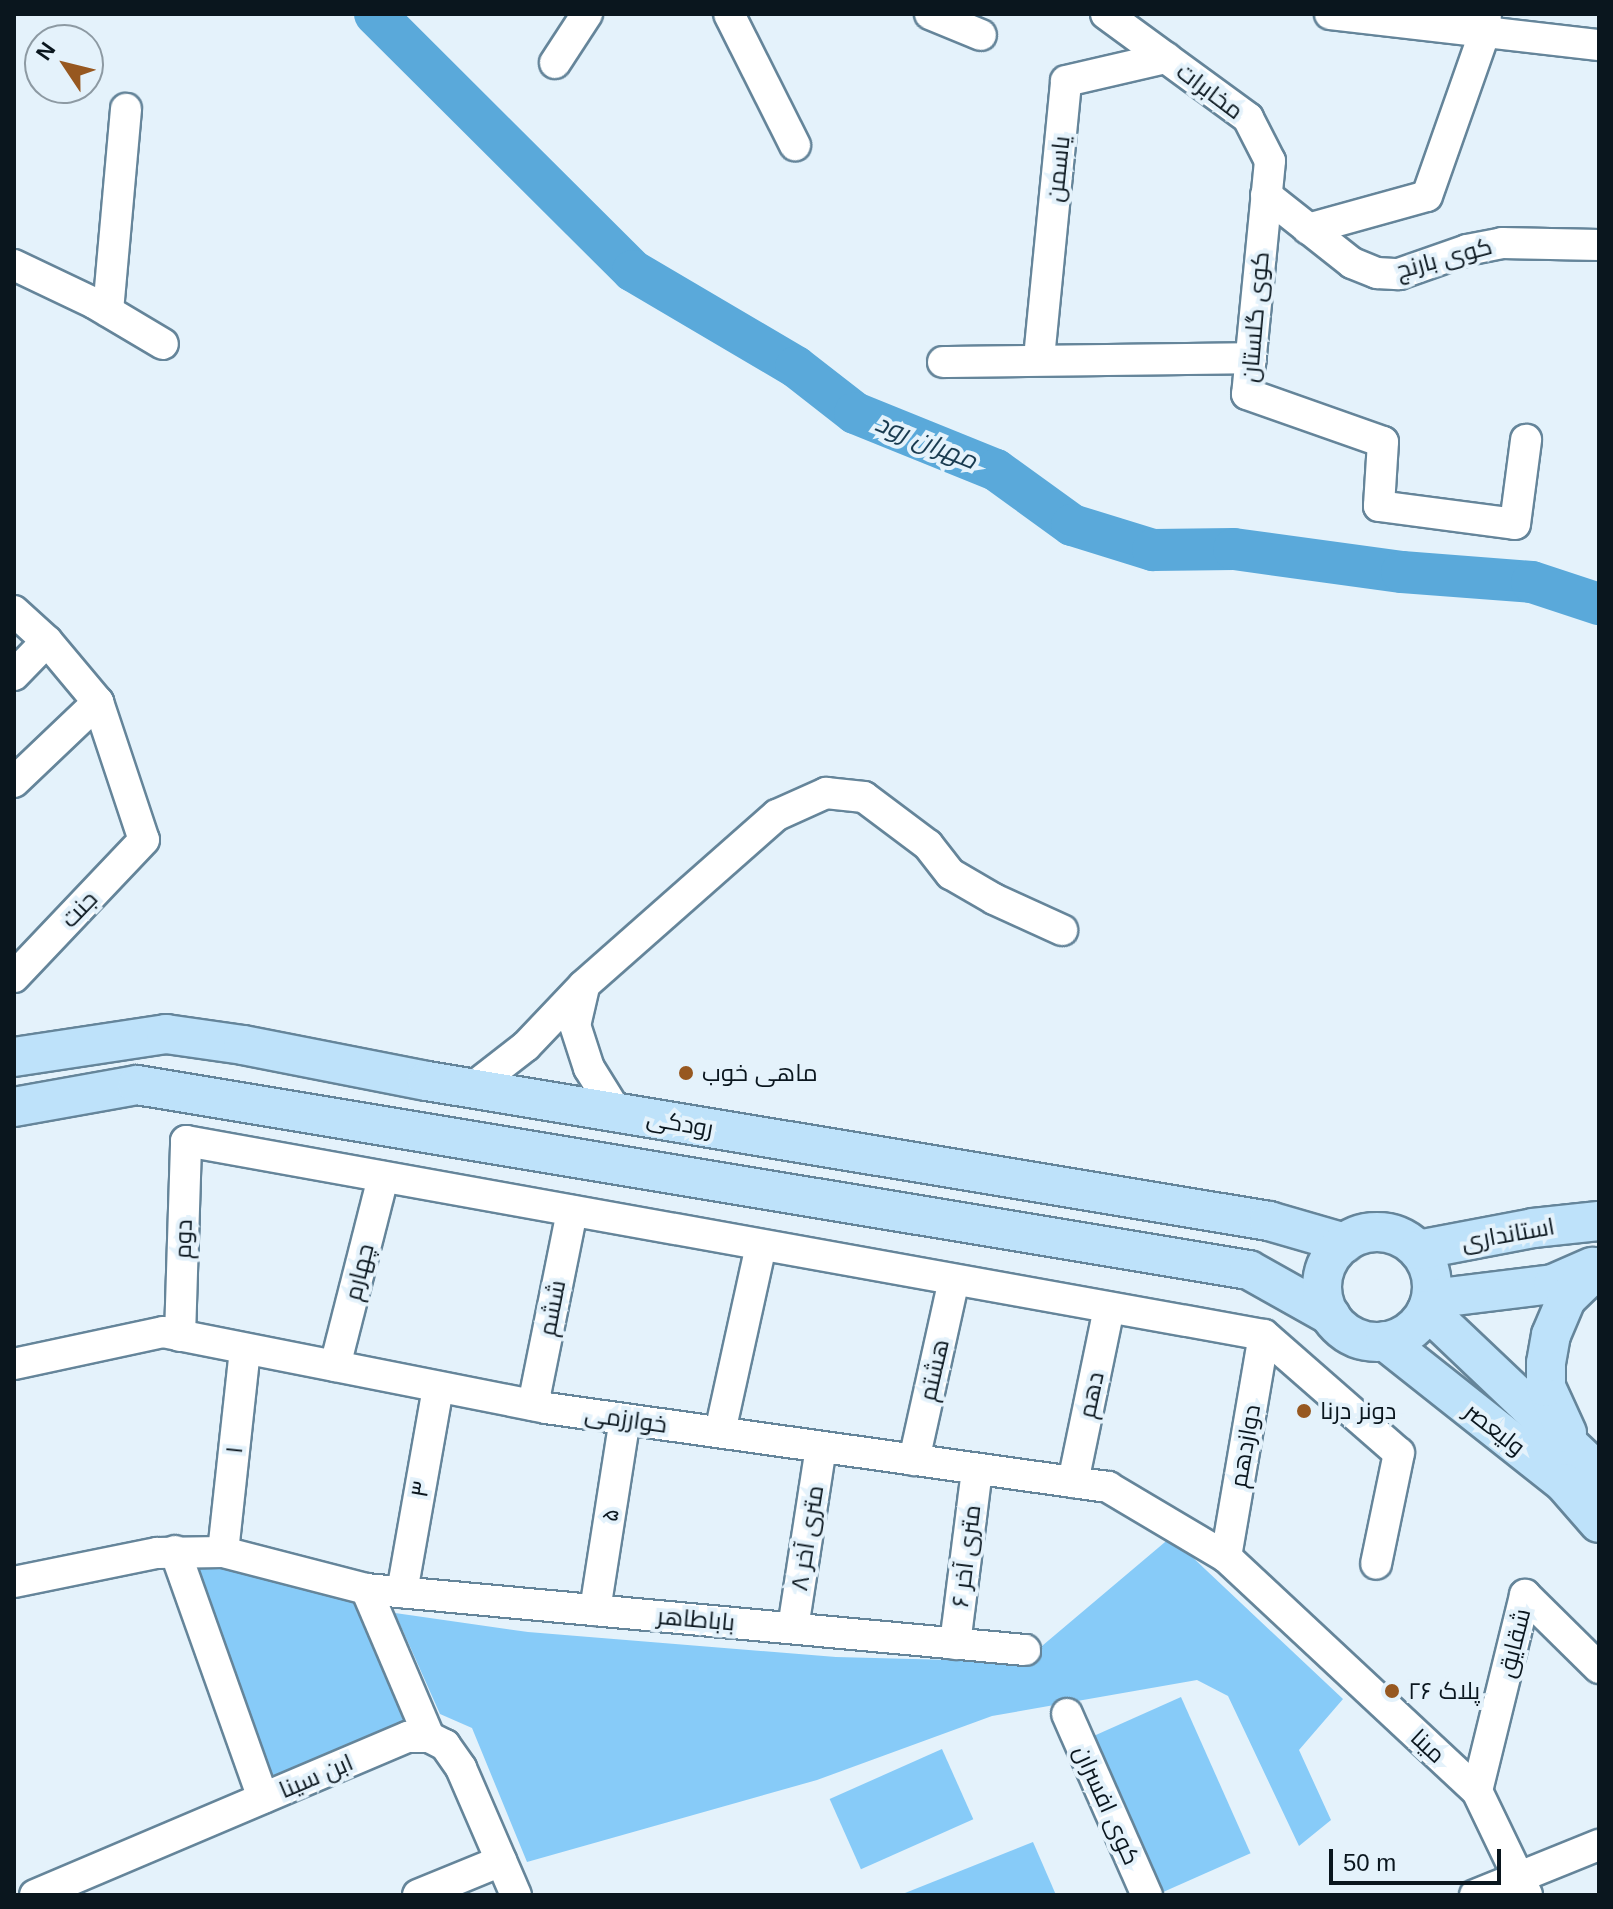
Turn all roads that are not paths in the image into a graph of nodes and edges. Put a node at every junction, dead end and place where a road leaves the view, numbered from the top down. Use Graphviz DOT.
graph roads {
  1 [pos="587,14"];
  2 [pos="729,14"];
  3 [pos="930,14"];
  4 [pos="1106,14"];
  5 [pos="1330,14"];
  6 [pos="1486,22"];
  7 [pos="981,35"];
  8 [pos="1599,45"];
  9 [pos="1166,58"];
  10 [pos="555,63"];
  11 [pos="126,109"];
  12 [pos="795,145"];
  13 [pos="1266,195"];
  14 [pos="1308,229"];
  15 [pos="1599,245"];
  16 [pos="14,265"];
  17 [pos="108,311"];
  18 [pos="163,344"];
  19 [pos="1039,358"];
  20 [pos="1251,358"];
  21 [pos="943,362"];
  22 [pos="1526,440"];
  23 [pos="14,611"];
  24 [pos="47,641"];
  25 [pos="14,675"];
  26 [pos="98,702"];
  27 [pos="14,782"];
  28 [pos="1062,930"];
  29 [pos="14,977"];
  30 [pos="584,985"];
  31 [pos="14,1057"];
  32 [pos="472,1088"];
  33 [pos="14,1107"];
  34 [pos="617,1113"];
  35 [pos="383,1177"];
  36 [pos="572,1211"];
  37 [pos="1599,1221"];
  38 [pos="1345,1243"];
  39 [pos="761,1245"];
  40 [pos="1418,1250"];
  41 [pos="1599,1265"];
  42 [pos="954,1280"];
  43 [pos="1429,1305"];
  44 [pos="1109,1308"];
  45 [pos="1331,1316"];
  46 [pos="1264,1335"];
  47 [pos="180,1336"];
  48 [pos="1385,1341"];
  49 [pos="245,1349"];
  50 [pos="14,1364"];
  51 [pos="335,1366"];
  52 [pos="438,1387"];
  53 [pos="533,1405"];
  54 [pos="625,1419"];
  55 [pos="720,1432"];
  56 [pos="821,1447"];
  57 [pos="914,1460"];
  58 [pos="1590,1465"];
  59 [pos="977,1469"];
  60 [pos="1073,1482"];
  61 [pos="1599,1523"];
  62 [pos="175,1551"];
  63 [pos="223,1552"];
  64 [pos="1226,1557"];
  65 [pos="1376,1564"];
  66 [pos="14,1582"];
  67 [pos="366,1589"];
  68 [pos="402,1592"];
  69 [pos="595,1610"];
  70 [pos="793,1628"];
  71 [pos="955,1644"];
  72 [pos="1025,1650"];
  73 [pos="1599,1668"];
  74 [pos="1067,1714"];
  75 [pos="429,1737"];
  76 [pos="1477,1791"];
  77 [pos="263,1798"];
  78 [pos="1599,1845"];
  79 [pos="501,1861"];
  80 [pos="1523,1886"];
  81 [pos="35,1895"];
  82 [pos="418,1895"];
  83 [pos="516,1895"];
  84 [pos="1147,1895"];
  85 [pos="1475,1895"];
  1 -- 10 [label="street"];
  2 -- 12 [label="street"];
  3 -- 7 [label="street"];
  4 -- 9 [label="street, مخابرات"];
  5 -- 6 [label="street"];
  6 -- 8 [label="street"];
  6 -- 14 [label="street"];
  9 -- 13 [label="street, مخابرات"];
  9 -- 19 [label="street, یاسمن"];
  11 -- 17 [label="street"];
  13 -- 14 [label="street, کوی بارنج"];
  13 -- 20 [label="street, کوی گلستان"];
  14 -- 15 [label="street, کوی بارنج"];
  16 -- 17 [label="street"];
  17 -- 18 [label="street"];
  19 -- 20 [label="street"];
  19 -- 21 [label="street"];
  20 -- 22 [label="street, کوی گلستان"];
  23 -- 24 [label="street"];
  24 -- 25 [label="street"];
  24 -- 26 [label="street"];
  26 -- 27 [label="street"];
  26 -- 29 [label="street, جنت"];
  28 -- 30 [label="street"];
  30 -- 32 [label="street"];
  30 -- 34 [label="street"];
  31 -- 32 [label="main road, رودکی"];
  32 -- 34 [label="main road, رودکی"];
  33 -- 45 [label="main road"];
  34 -- 38 [label="main road, رودکی"];
  35 -- 36 [label="street"];
  35 -- 47 [label="street, دوم"];
  35 -- 51 [label="street, چهارم"];
  36 -- 39 [label="street"];
  36 -- 53 [label="street, ششم"];
  37 -- 40 [label="main road, استانداری"];
  38 -- 40 [label="main road"];
  38 -- 45 [label="main road"];
  39 -- 42 [label="street"];
  39 -- 55 [label="street"];
  40 -- 43 [label="main road"];
  41 -- 43 [label="main road"];
  41 -- 58 [label="main road"];
  42 -- 44 [label="street"];
  42 -- 57 [label="street, هشتم"];
  43 -- 48 [label="main road"];
  43 -- 58 [label="main road, ولیعصر"];
  44 -- 46 [label="street"];
  44 -- 60 [label="street, دهم"];
  45 -- 48 [label="main road"];
  46 -- 64 [label="street, دوازدهم"];
  46 -- 65 [label="street"];
  47 -- 49 [label="street, خوارزمی"];
  47 -- 50 [label="street, خوارزمی"];
  48 -- 61 [label="main road, ولیعصر"];
  49 -- 51 [label="street, خوارزمی"];
  49 -- 63 [label="street, ۱"];
  51 -- 52 [label="street, خوارزمی"];
  52 -- 53 [label="street, خوارزمی"];
  52 -- 68 [label="street, ۳"];
  53 -- 54 [label="street, خوارزمی"];
  54 -- 55 [label="street, خوارزمی"];
  54 -- 69 [label="street, ۵"];
  55 -- 56 [label="street, خوارزمی"];
  56 -- 57 [label="street, خوارزمی"];
  56 -- 70 [label="street, ۸ متری آخر"];
  57 -- 59 [label="street, خوارزمی"];
  59 -- 60 [label="street, خوارزمی"];
  59 -- 71 [label="street, ۶ متری آخر"];
  60 -- 64 [label="street, خوارزمی"];
  62 -- 63 [label="street, باباطاهر"];
  62 -- 66 [label="street, باباطاهر"];
  62 -- 77 [label="street"];
  63 -- 67 [label="street, باباطاهر"];
  64 -- 76 [label="street, مینا"];
  67 -- 68 [label="street, باباطاهر"];
  67 -- 75 [label="street"];
  68 -- 69 [label="street, باباطاهر"];
  69 -- 70 [label="street, باباطاهر"];
  70 -- 71 [label="street, باباطاهر"];
  71 -- 72 [label="street, باباطاهر"];
  73 -- 76 [label="street, شقایق"];
  74 -- 84 [label="street, کوی افسران"];
  75 -- 77 [label="street, ابن سینا"];
  75 -- 79 [label="street"];
  76 -- 80 [label="street, مینا"];
  77 -- 81 [label="street, ابن سینا"];
  78 -- 80 [label="street"];
  79 -- 82 [label="street"];
  79 -- 83 [label="street"];
  80 -- 85 [label="street"];
}
